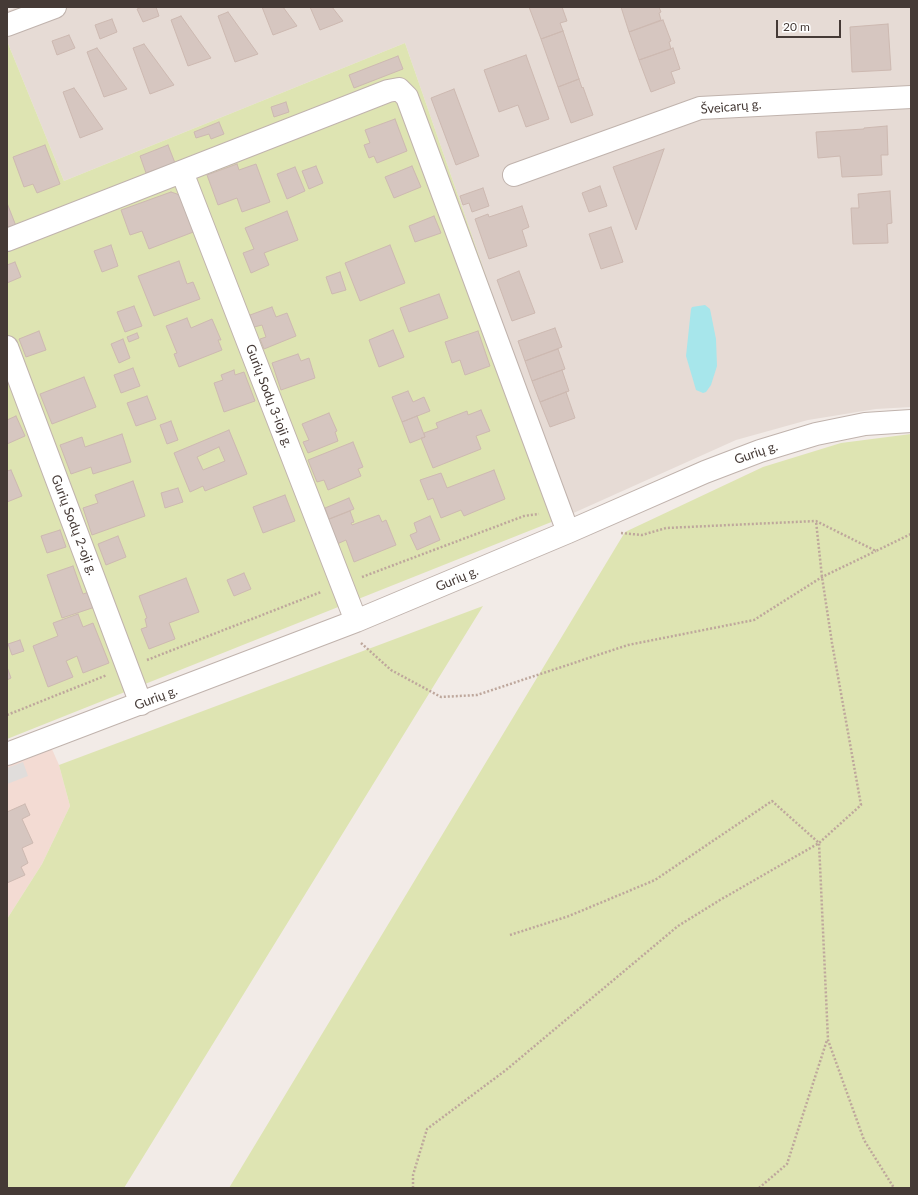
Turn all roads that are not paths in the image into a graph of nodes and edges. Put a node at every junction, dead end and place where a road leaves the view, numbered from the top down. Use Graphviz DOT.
graph roads {
  1 [pos="55,7"];
  2 [pos="7,25"];
  3 [pos="911,97"];
  4 [pos="182,172"];
  5 [pos="514,175"];
  6 [pos="7,240"];
  7 [pos="7,347"];
  8 [pos="911,421"];
  9 [pos="568,532"];
  10 [pos="349,624"];
  11 [pos="141,704"];
  12 [pos="7,754"];
  1 -- 2 [label="street"];
  3 -- 5 [label="street, Šveicarų g."];
  4 -- 6 [label="street"];
  4 -- 9 [label="street"];
  4 -- 10 [label="street, Gurių Sodų 3-ioji g."];
  7 -- 11 [label="street, Gurių Sodų 2-oji g."];
  8 -- 9 [label="street, Gurių g."];
  9 -- 10 [label="street, Gurių g."];
  10 -- 11 [label="street, Gurių g."];
  11 -- 12 [label="street, Gurių g."];
}
